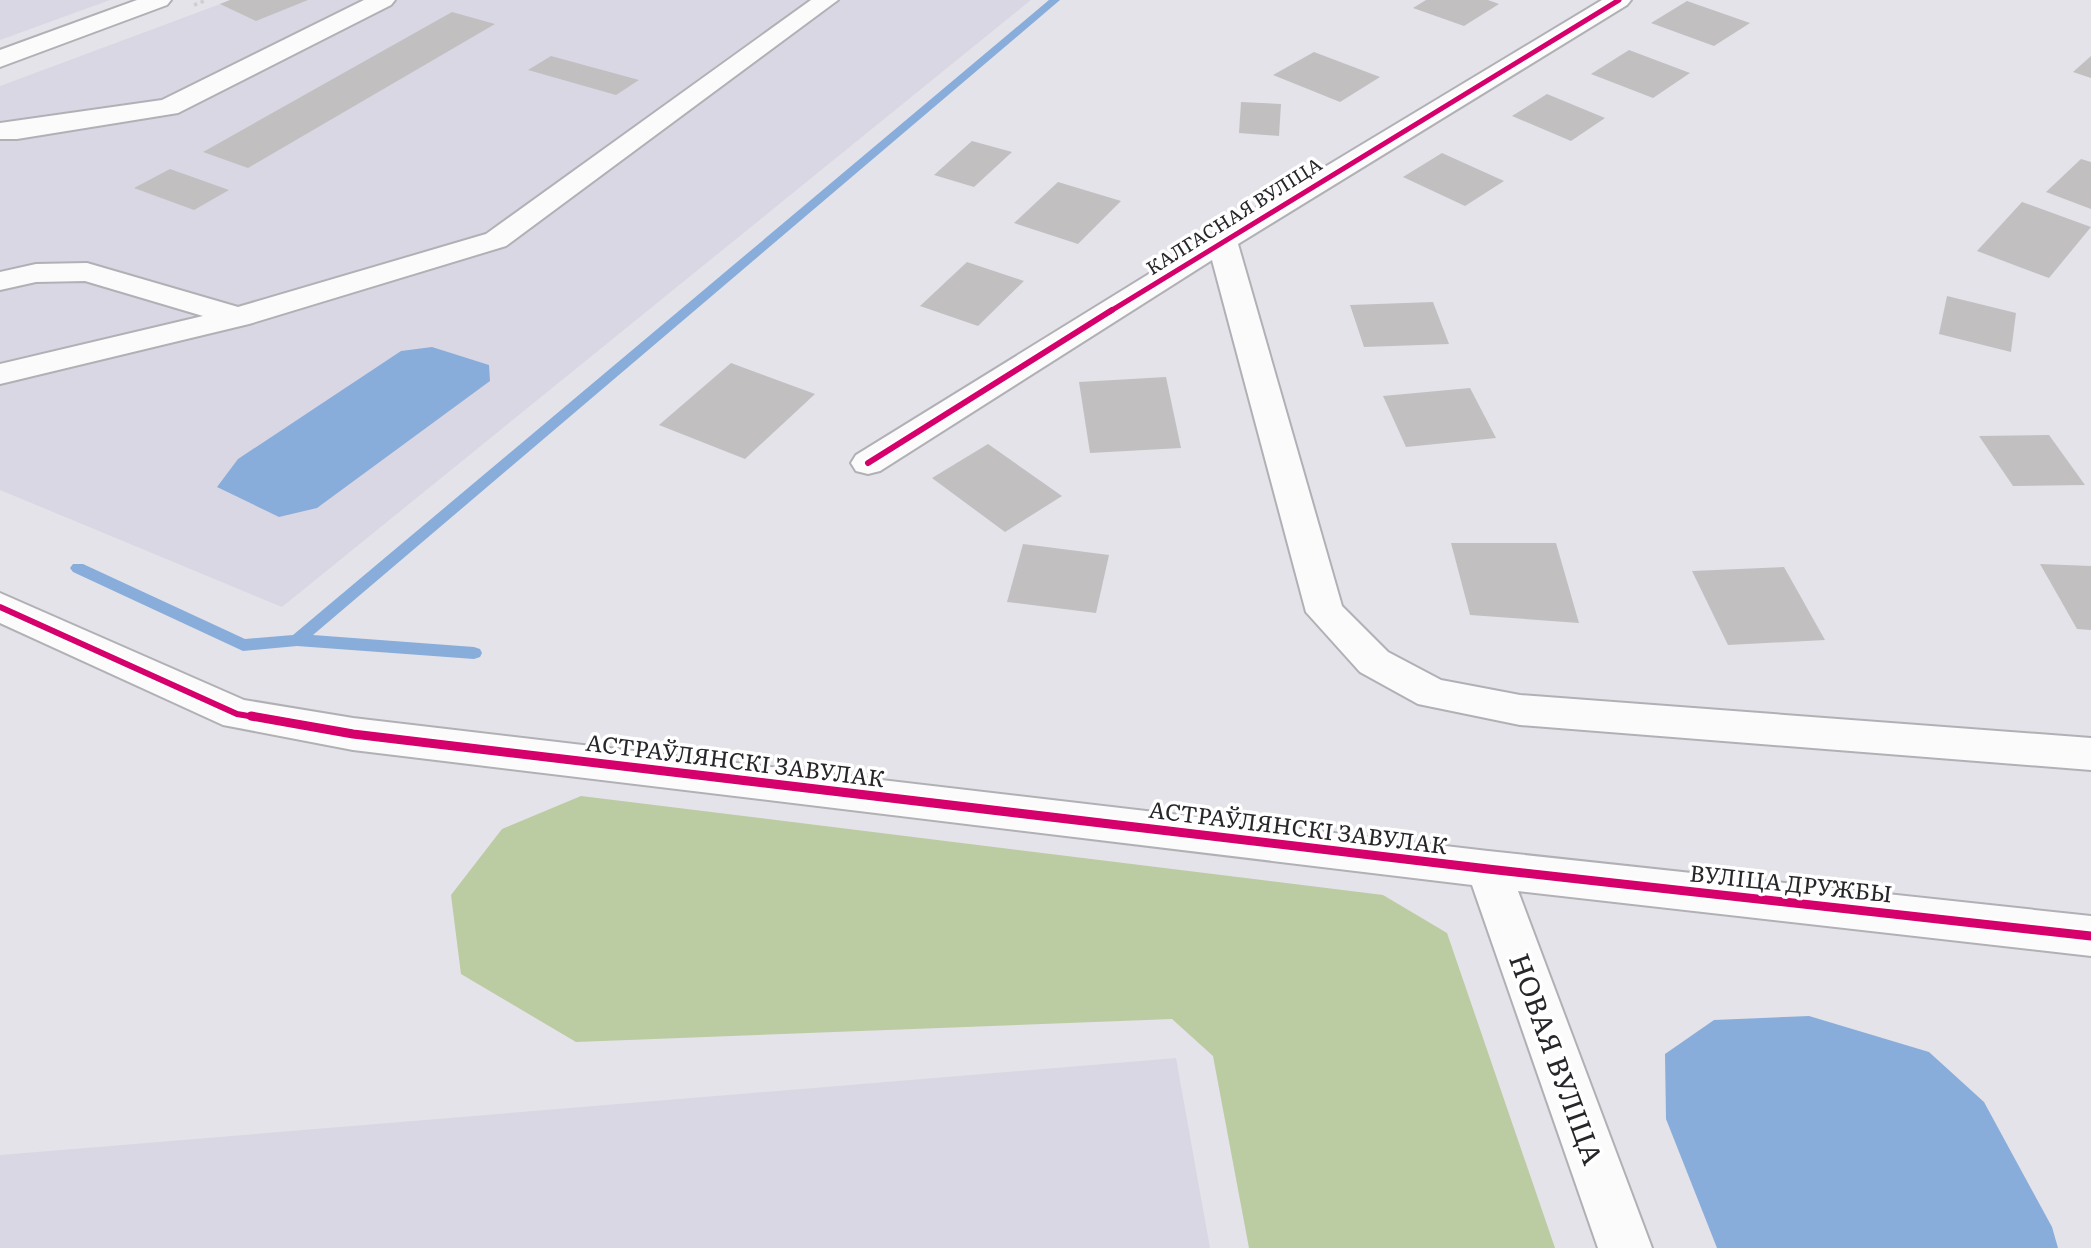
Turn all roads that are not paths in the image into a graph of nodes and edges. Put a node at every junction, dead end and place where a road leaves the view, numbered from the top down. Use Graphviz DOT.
graph roads {
  1 [pos="159,0"];
  2 [pos="383,0"];
  3 [pos="826,0"];
  4 [pos="1619,0"];
  5 [pos="0,59"];
  6 [pos="0,131"];
  7 [pos="1222,241"];
  8 [pos="0,281"];
  9 [pos="238,317"];
  10 [pos="0,374"];
  11 [pos="868,463"];
  12 [pos="0,607"];
  13 [pos="2091,754"];
  14 [pos="1488,869"];
  15 [pos="2091,936"];
  16 [pos="1625,1248"];
  1 -- 5 [label="street"];
  2 -- 6 [label="street"];
  3 -- 9 [label="street"];
  4 -- 7 [label="street, КАЛГАСНАЯ ВУЛІЦА"];
  7 -- 11 [label="street, КАЛГАСНАЯ ВУЛІЦА"];
  7 -- 13 [label="street"];
  8 -- 9 [label="street"];
  9 -- 10 [label="street"];
  12 -- 14 [label="street, АСТРАЎЛЯНСКІ ЗАВУЛАК"];
  14 -- 15 [label="street, ВУЛІЦА ДРУЖБЫ"];
  14 -- 16 [label="street, НОВАЯ ВУЛІЦА"];
}
